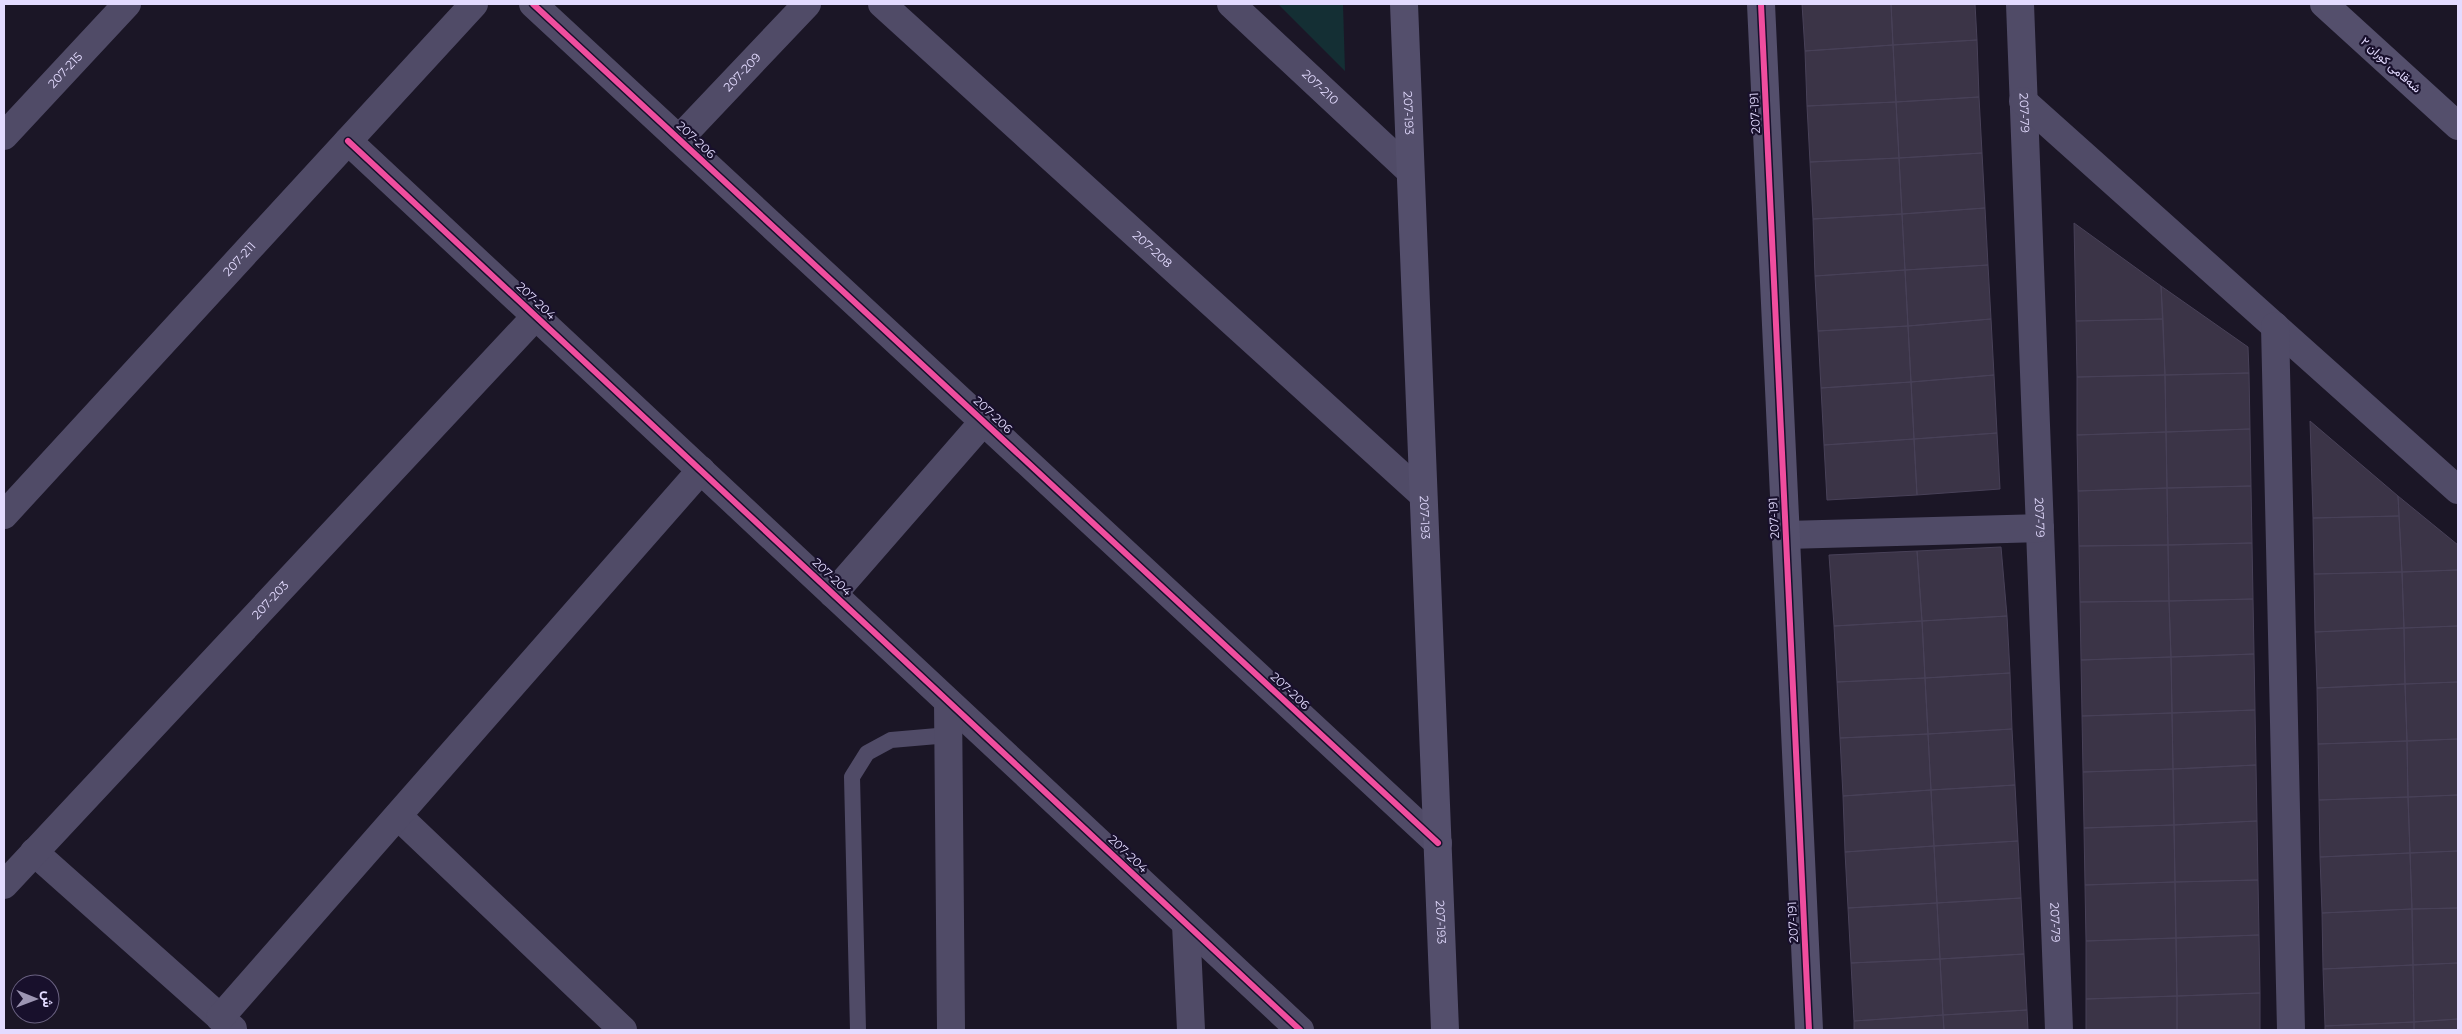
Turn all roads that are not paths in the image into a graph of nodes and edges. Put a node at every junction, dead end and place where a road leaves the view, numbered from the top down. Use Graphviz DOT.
graph roads {
  1 [pos="127,4"];
  2 [pos="474,4"];
  3 [pos="533,4"];
  4 [pos="807,4"];
  5 [pos="882,4"];
  6 [pos="1232,4"];
  7 [pos="1404,4"];
  8 [pos="1761,4"];
  9 [pos="2020,4"];
  10 [pos="2324,4"];
  11 [pos="2024,100"];
  12 [pos="2458,126"];
  13 [pos="4,136"];
  14 [pos="679,139"];
  15 [pos="348,141"];
  16 [pos="1410,171"];
  17 [pos="536,316"];
  18 [pos="2275,326"];
  19 [pos="984,421"];
  20 [pos="701,470"];
  21 [pos="2458,490"];
  22 [pos="1422,495"];
  23 [pos="4,515"];
  24 [pos="2040,528"];
  25 [pos="1786,535"];
  26 [pos="833,594"];
  27 [pos="948,702"];
  28 [pos="949,734"];
  29 [pos="398,816"];
  30 [pos="1438,843"];
  31 [pos="34,852"];
  32 [pos="4,884"];
  33 [pos="1186,924"];
  34 [pos="227,1024"];
  35 [pos="623,1030"];
  36 [pos="858,1030"];
  37 [pos="951,1030"];
  38 [pos="1191,1030"];
  39 [pos="1300,1030"];
  40 [pos="1445,1030"];
  41 [pos="1809,1030"];
  42 [pos="2059,1030"];
  43 [pos="2290,1030"];
  1 -- 13 [label="street, 207-215"];
  2 -- 15 [label="street, 207-211"];
  3 -- 14 [label="street, 207-206"];
  4 -- 14 [label="street, 207-209"];
  5 -- 22 [label="street, 207-208"];
  6 -- 16 [label="street, 207-210"];
  7 -- 16 [label="street, 207-193"];
  8 -- 25 [label="street, 207-191"];
  9 -- 11 [label="street, 207-79"];
  10 -- 12 [label="street, شەقامی کوران ٢"];
  11 -- 18 [label="street"];
  11 -- 24 [label="street, 207-79"];
  14 -- 19 [label="street, 207-206"];
  15 -- 17 [label="street, 207-204"];
  15 -- 23 [label="street, 207-211"];
  16 -- 22 [label="street, 207-193"];
  17 -- 20 [label="street, 207-204"];
  17 -- 31 [label="street, 207-203"];
  18 -- 21 [label="street"];
  18 -- 43 [label="street"];
  19 -- 26 [label="street"];
  19 -- 30 [label="street, 207-206"];
  20 -- 26 [label="street, 207-204"];
  20 -- 29 [label="street"];
  22 -- 30 [label="street, 207-193"];
  24 -- 25 [label="street"];
  24 -- 42 [label="street, 207-79"];
  25 -- 41 [label="street, 207-191"];
  26 -- 27 [label="street, 207-204"];
  27 -- 28 [label="street"];
  27 -- 33 [label="street, 207-204"];
  28 -- 36 [label="lane"];
  28 -- 37 [label="street"];
  29 -- 34 [label="street"];
  29 -- 35 [label="street"];
  30 -- 40 [label="street, 207-193"];
  31 -- 32 [label="street, 207-203"];
  31 -- 34 [label="street"];
  33 -- 38 [label="street"];
  33 -- 39 [label="street, 207-204"];
}
